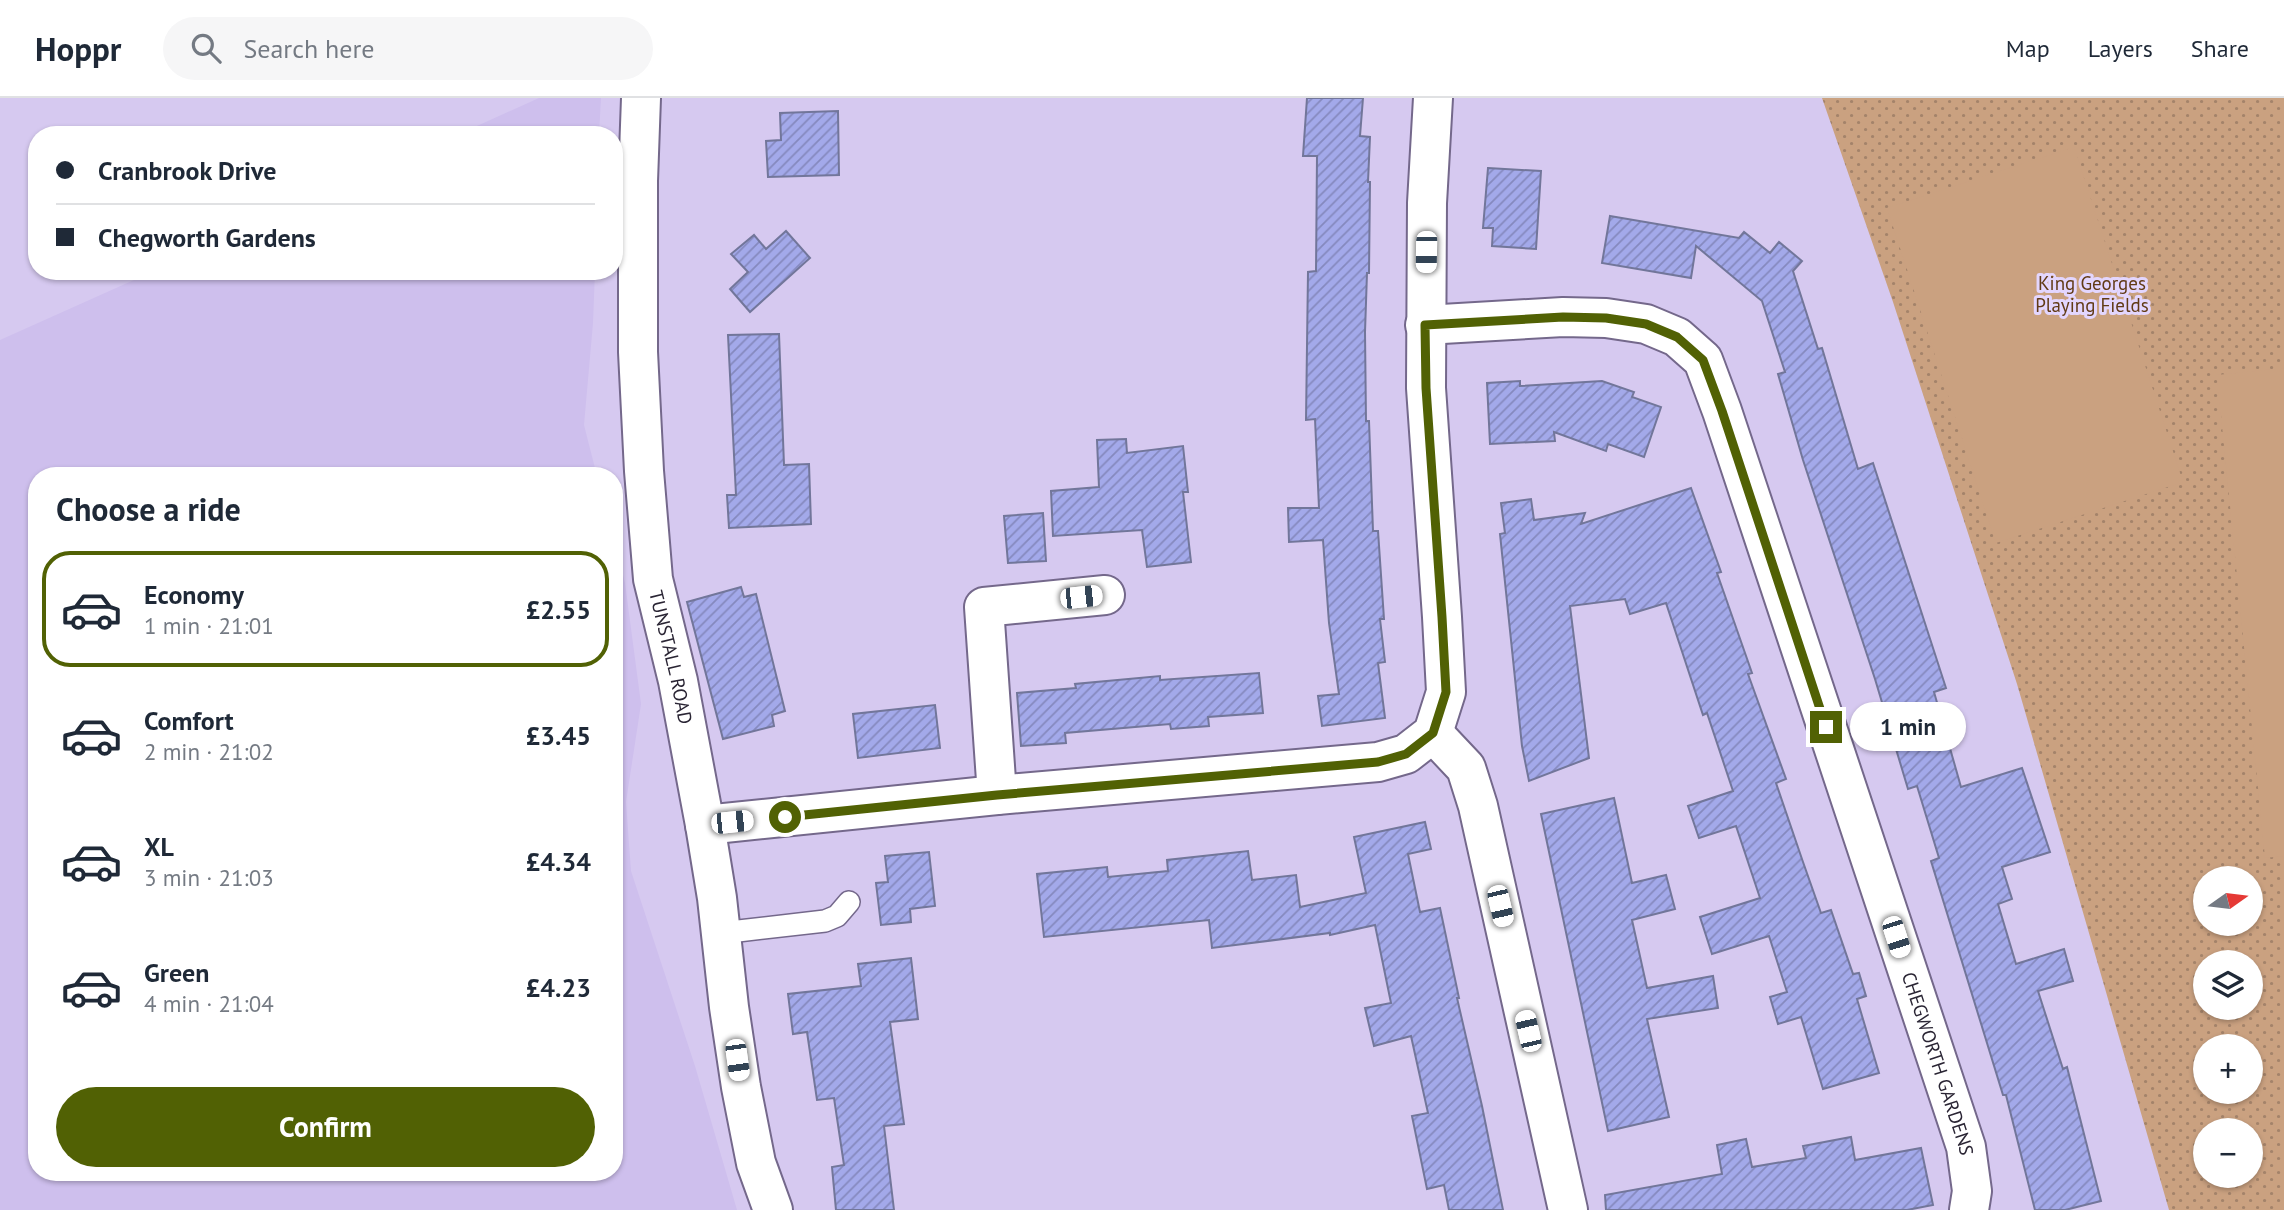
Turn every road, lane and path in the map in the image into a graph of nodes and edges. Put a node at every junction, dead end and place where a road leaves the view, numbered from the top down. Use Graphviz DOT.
graph roads {
  1 [pos="641,98"];
  2 [pos="1433,98"];
  3 [pos="1425,325"];
  4 [pos="1105,595"];
  5 [pos="1433,733"];
  6 [pos="997,795"];
  7 [pos="705,825"];
  8 [pos="849,902"];
  9 [pos="721,933"];
  10 [pos="773,1210"];
  11 [pos="1568,1210"];
  12 [pos="1969,1210"];
  1 -- 7 [label="street, TUNSTALL ROAD"];
  2 -- 3 [label="street"];
  3 -- 5 [label="street"];
  3 -- 12 [label="street, CHEGWORTH GARDENS"];
  4 -- 6 [label="street"];
  5 -- 6 [label="street"];
  5 -- 11 [label="street"];
  6 -- 7 [label="street"];
  7 -- 9 [label="street, TUNSTALL ROAD"];
  8 -- 9 [label="lane"];
  9 -- 10 [label="street, TUNSTALL ROAD"];
}
